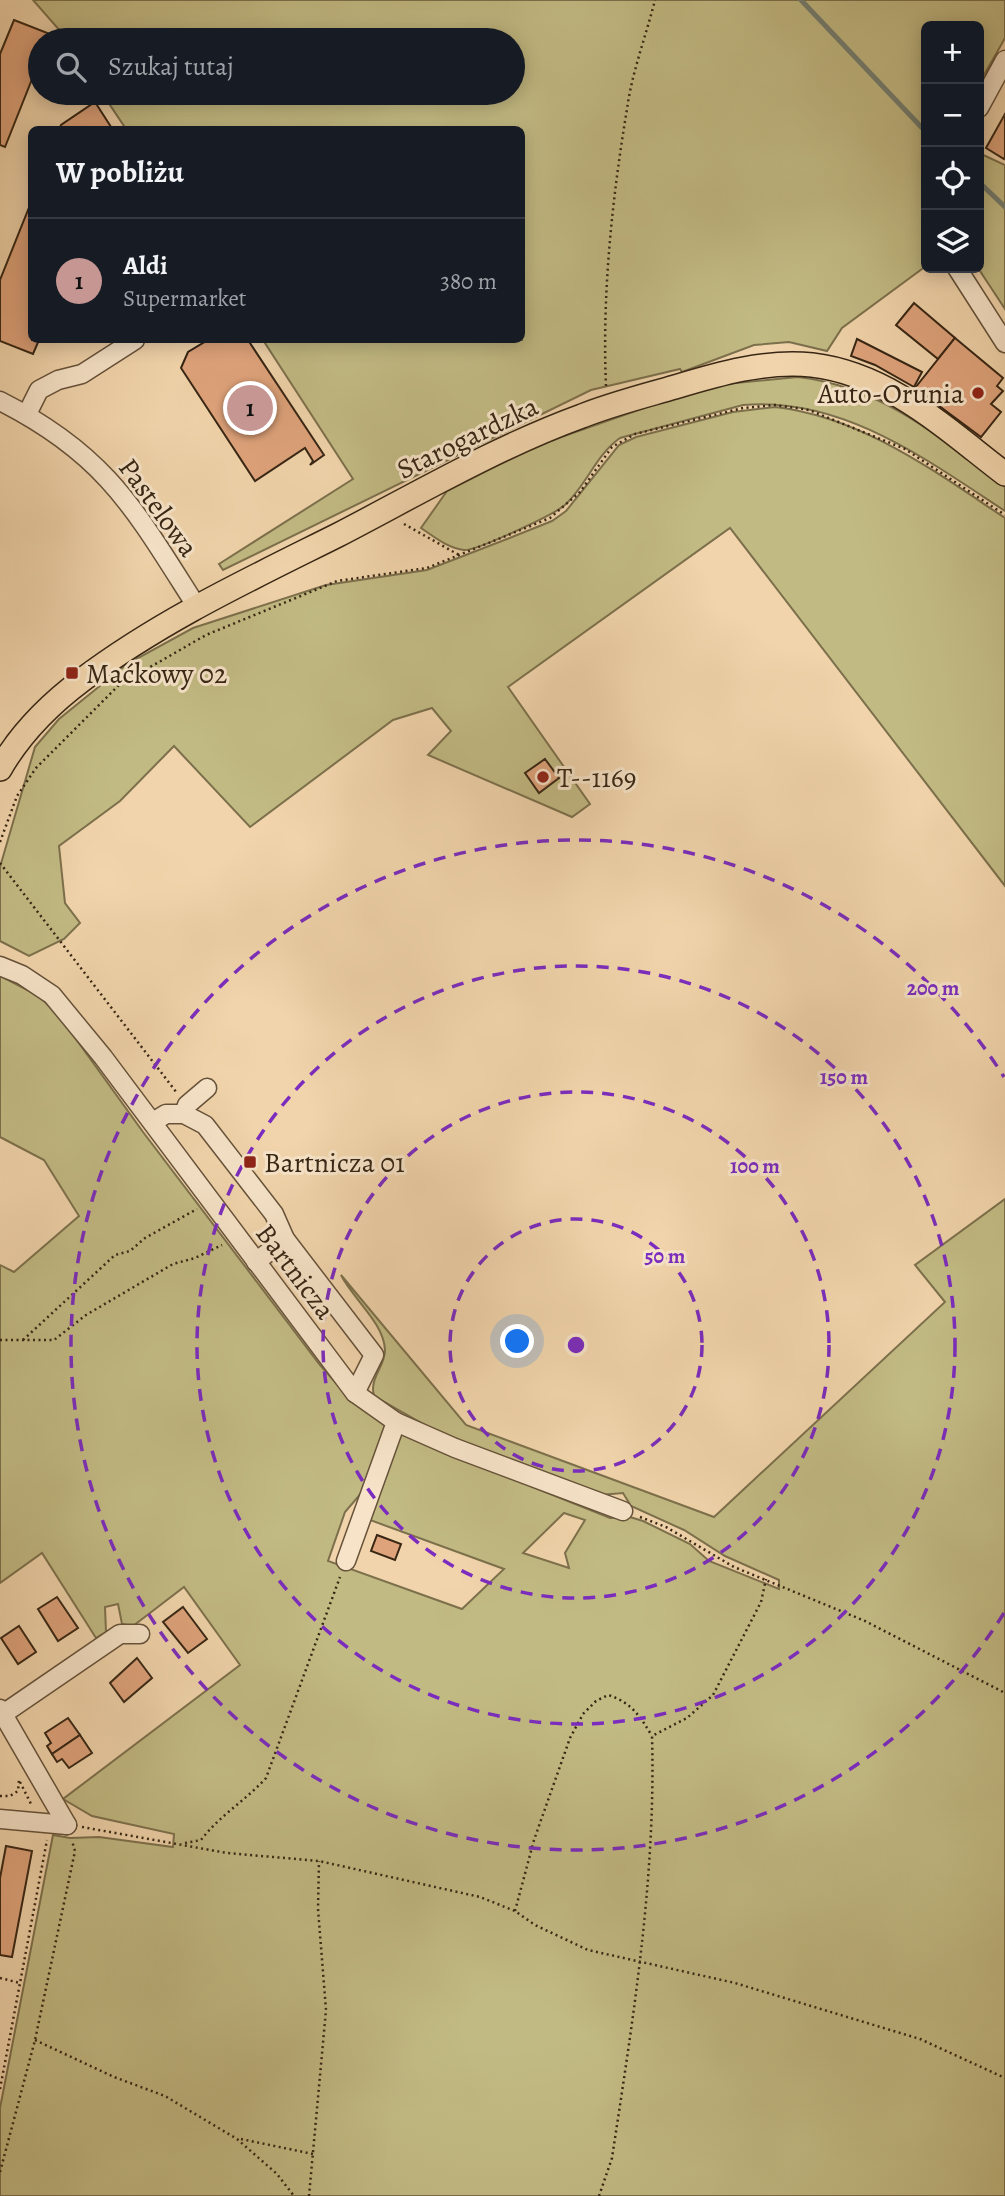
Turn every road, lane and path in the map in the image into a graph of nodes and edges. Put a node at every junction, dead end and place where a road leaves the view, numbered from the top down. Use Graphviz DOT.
graph roads {
  1 [pos="655,0"];
  2 [pos="1005,60"];
  3 [pos="984,99"];
  4 [pos="960,273"];
  5 [pos="130,343"];
  6 [pos="1005,343"];
  7 [pos="0,401"];
  8 [pos="606,407"];
  9 [pos="27,414"];
  10 [pos="1005,474"];
  11 [pos="383,512"];
  12 [pos="1005,515"];
  13 [pos="459,555"];
  14 [pos="197,607"];
  15 [pos="0,769"];
  16 [pos="0,842"];
  17 [pos="0,863"];
  18 [pos="0,966"];
  19 [pos="207,1088"];
  20 [pos="185,1110"];
  21 [pos="153,1122"];
  22 [pos="211,1202"];
  23 [pos="238,1238"];
  24 [pos="285,1239"];
  25 [pos="256,1262"];
  26 [pos="0,1340"];
  27 [pos="23,1340"];
  28 [pos="355,1393"];
  29 [pos="396,1422"];
  30 [pos="623,1511"];
  31 [pos="646,1519"];
  32 [pos="346,1561"];
  33 [pos="766,1579"];
  34 [pos="140,1634"];
  35 [pos="1005,1693"];
  36 [pos="1,1711"];
  37 [pos="652,1736"];
  38 [pos="15,1772"];
  39 [pos="20,1782"];
  40 [pos="0,1796"];
  41 [pos="0,1819"];
  42 [pos="53,1824"];
  43 [pos="182,1844"];
  44 [pos="319,1861"];
  45 [pos="515,1911"];
  46 [pos="638,1962"];
  47 [pos="0,1978"];
  48 [pos="20,1983"];
  49 [pos="35,2040"];
  50 [pos="1005,2078"];
  51 [pos="0,2089"];
  52 [pos="237,2138"];
  53 [pos="313,2154"];
  54 [pos="0,2172"];
  55 [pos="295,2196"];
  56 [pos="309,2196"];
  57 [pos="599,2196"];
  1 -- 8 [label="path"];
  2 -- 3 [label="street"];
  4 -- 6 [label="street"];
  5 -- 9 [label="street"];
  7 -- 9 [label="street, Pastelowa"];
  8 -- 10 [label="main road, Starogardzka"];
  8 -- 11 [label="main road, Starogardzka"];
  9 -- 14 [label="street, Pastelowa"];
  11 -- 13 [label="path"];
  11 -- 14 [label="main road, Starogardzka"];
  12 -- 13 [label="path"];
  13 -- 16 [label="path"];
  14 -- 15 [label="main road, Starogardzka"];
  17 -- 20 [label="path"];
  18 -- 21 [label="street, Bartnicza"];
  19 -- 20 [label="street"];
  20 -- 21 [label="street"];
  20 -- 24 [label="street"];
  21 -- 22 [label="street, Bartnicza"];
  22 -- 23 [label="street, Bartnicza"];
  22 -- 27 [label="path"];
  23 -- 25 [label="street, Bartnicza"];
  23 -- 27 [label="path"];
  24 -- 25 [label="street"];
  24 -- 28 [label="street"];
  25 -- 28 [label="street, Bartnicza"];
  26 -- 27 [label="path"];
  28 -- 29 [label="street, Bartnicza"];
  29 -- 30 [label="street, Bartnicza"];
  29 -- 32 [label="street"];
  31 -- 33 [label="path"];
  32 -- 43 [label="path"];
  33 -- 35 [label="path"];
  33 -- 37 [label="path"];
  34 -- 36 [label="street"];
  36 -- 42 [label="street"];
  37 -- 45 [label="path"];
  37 -- 46 [label="path"];
  38 -- 39 [label="path"];
  39 -- 40 [label="path"];
  39 -- 42 [label="path"];
  41 -- 42 [label="street"];
  42 -- 43 [label="path"];
  42 -- 48 [label="path"];
  42 -- 49 [label="path"];
  43 -- 44 [label="path"];
  44 -- 45 [label="path"];
  44 -- 53 [label="path"];
  45 -- 46 [label="path"];
  46 -- 50 [label="path"];
  46 -- 57 [label="path"];
  47 -- 48 [label="path"];
  48 -- 51 [label="path"];
  49 -- 52 [label="path"];
  49 -- 54 [label="path"];
  52 -- 53 [label="path"];
  52 -- 55 [label="path"];
  53 -- 56 [label="path"];
}
